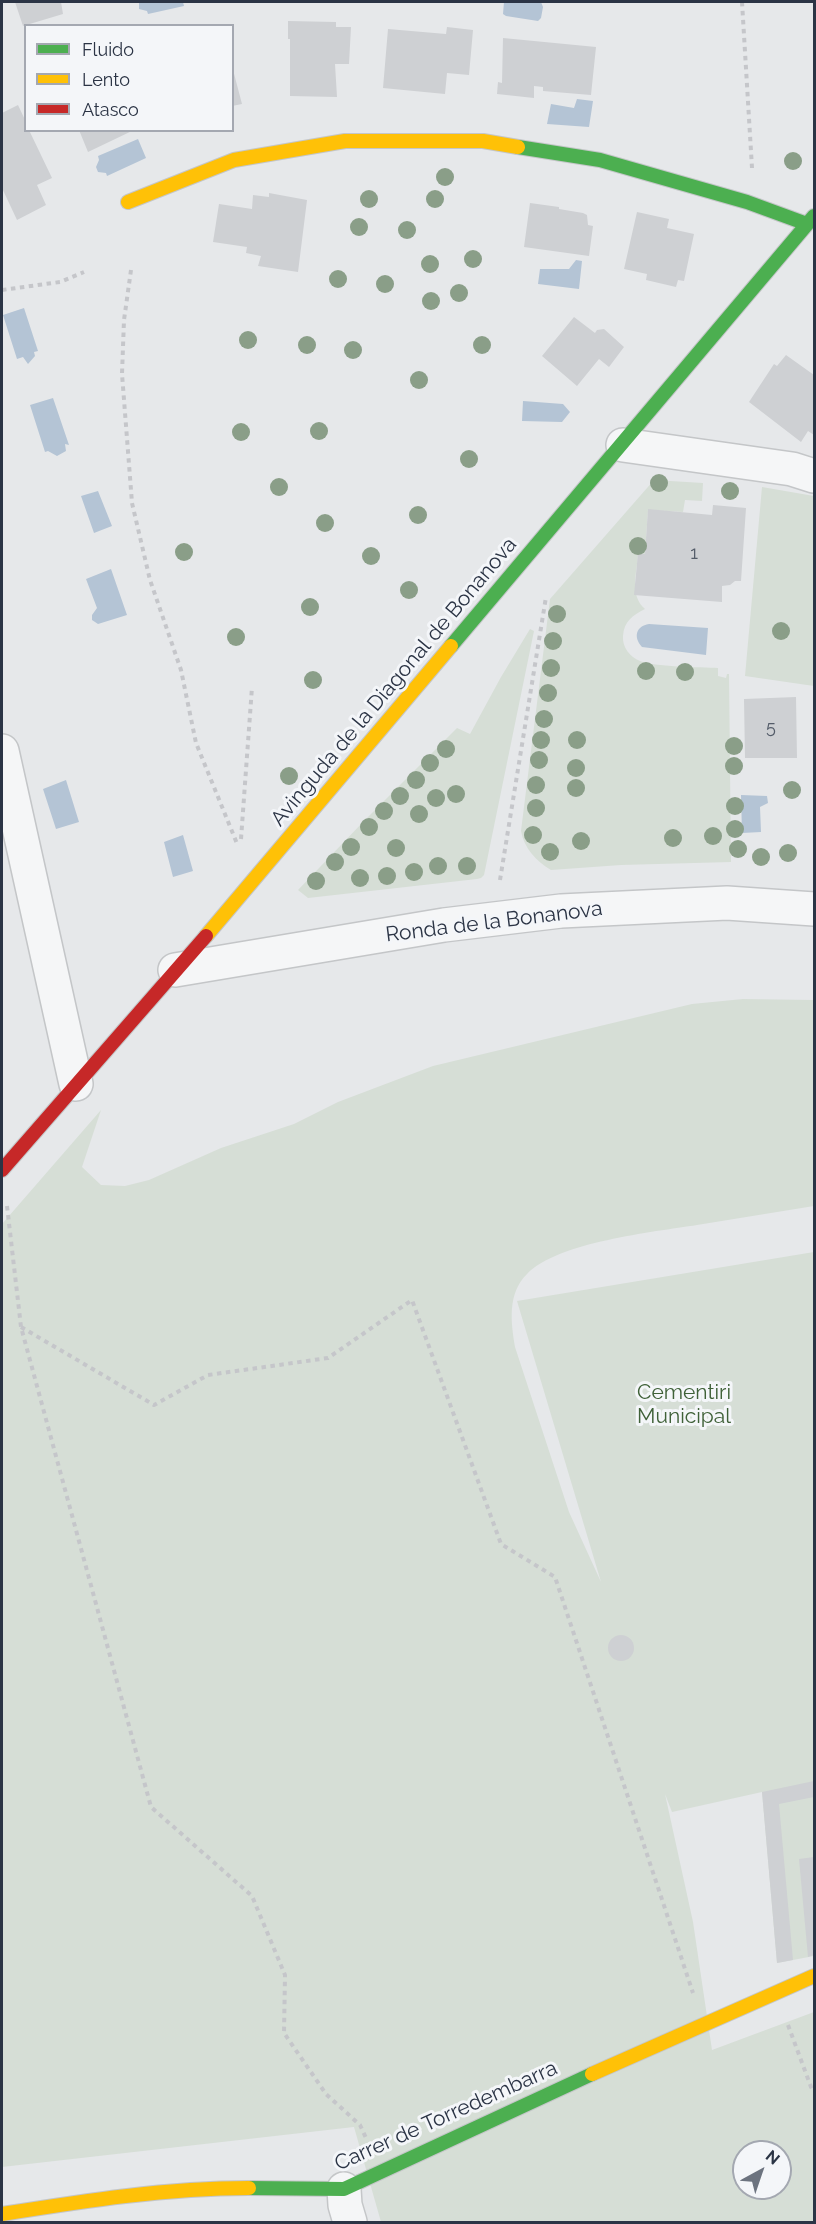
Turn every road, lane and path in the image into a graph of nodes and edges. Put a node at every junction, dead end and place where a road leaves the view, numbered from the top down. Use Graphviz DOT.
graph roads {
  1 [pos="742,2"];
  2 [pos="752,173"];
  3 [pos="128,202"];
  4 [pos="811,220"];
  5 [pos="130,270"];
  6 [pos="84,273"];
  7 [pos="2,290"];
  8 [pos="623,445"];
  9 [pos="814,476"];
  10 [pos="546,597"];
  11 [pos="252,687"];
  12 [pos="2,751"];
  13 [pos="500,880"];
  14 [pos="814,909"];
  15 [pos="176,970"];
  16 [pos="76,1084"];
  17 [pos="2,1170"];
  18 [pos="7,1206"];
  19 [pos="21,1327"];
  20 [pos="814,1976"];
  21 [pos="776,1994"];
  22 [pos="704,2025"];
  23 [pos="814,2092"];
  24 [pos="382,2171"];
  25 [pos="344,2189"];
  26 [pos="2,2214"];
  27 [pos="350,2223"];
  1 -- 2 [label="path"];
  3 -- 4 [label="street"];
  4 -- 8 [label="street, Avinguda de la Diagonal de Bonanova"];
  5 -- 11 [label="path"];
  6 -- 7 [label="path"];
  8 -- 9 [label="street"];
  8 -- 15 [label="street, Avinguda de la Diagonal de Bonanova"];
  10 -- 13 [label="path"];
  12 -- 16 [label="street"];
  14 -- 15 [label="street, Ronda de la Bonanova"];
  15 -- 16 [label="street, Avinguda de la Diagonal de Bonanova"];
  16 -- 17 [label="street, Avinguda de la Diagonal de Bonanova"];
  18 -- 19 [label="path"];
  19 -- 22 [label="path"];
  19 -- 24 [label="path"];
  20 -- 21 [label="street, Carrer de Torredembarra"];
  21 -- 22 [label="street, Carrer de Torredembarra"];
  21 -- 23 [label="path"];
  22 -- 24 [label="street, Carrer de Torredembarra"];
  24 -- 25 [label="street, Carrer de Torredembarra"];
  25 -- 26 [label="street, Carrer de Torredembarra"];
  25 -- 27 [label="street"];
}
